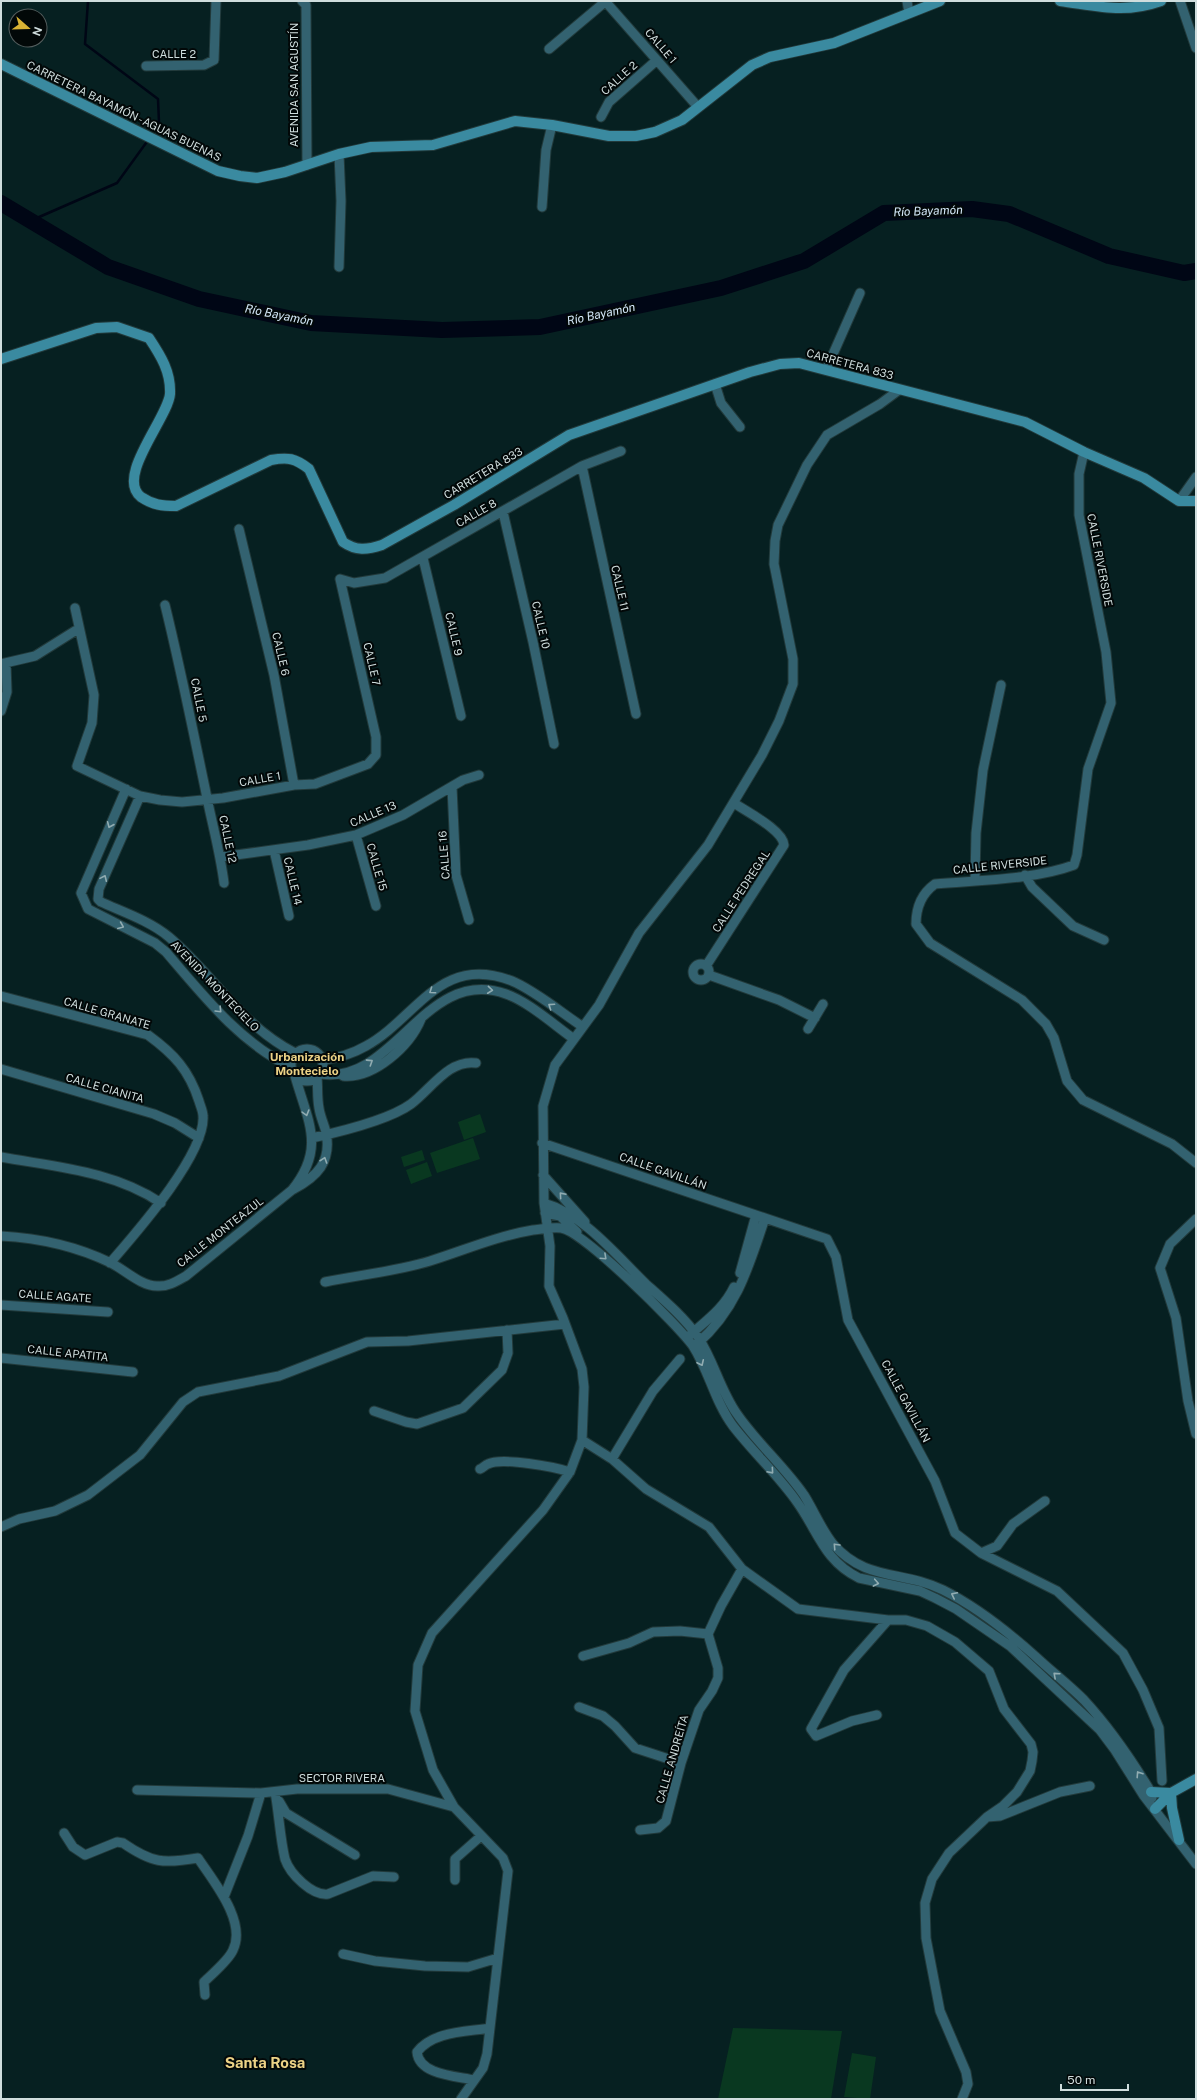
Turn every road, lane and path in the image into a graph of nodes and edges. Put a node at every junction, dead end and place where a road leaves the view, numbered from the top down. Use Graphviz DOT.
graph roads {
  1 [pos="216,1"];
  2 [pos="605,1"];
  3 [pos="907,1"];
  4 [pos="940,1"];
  5 [pos="1060,1"];
  6 [pos="1161,1"];
  7 [pos="1180,1"];
  8 [pos="306,2"];
  9 [pos="909,13"];
  10 [pos="1196,48"];
  11 [pos="549,49"];
  12 [pos="657,60"];
  13 [pos="1,64"];
  14 [pos="146,66"];
  15 [pos="698,107"];
  16 [pos="601,117"];
  17 [pos="552,124"];
  18 [pos="339,154"];
  19 [pos="306,165"];
  20 [pos="542,207"];
  21 [pos="340,267"];
  22 [pos="860,293"];
  23 [pos="1,359"];
  24 [pos="826,370"];
  25 [pos="715,384"];
  26 [pos="899,390"];
  27 [pos="740,427"];
  28 [pos="621,451"];
  29 [pos="1084,452"];
  30 [pos="582,466"];
  31 [pos="1196,477"];
  32 [pos="1179,501"];
  33 [pos="1196,501"];
  34 [pos="503,512"];
  35 [pos="239,529"];
  36 [pos="423,558"];
  37 [pos="340,579"];
  38 [pos="165,605"];
  39 [pos="75,608"];
  40 [pos="78,629"];
  41 [pos="3,664"];
  42 [pos="1001,685"];
  43 [pos="1,711"];
  44 [pos="636,714"];
  45 [pos="461,716"];
  46 [pos="554,744"];
  47 [pos="376,756"];
  48 [pos="479,775"];
  49 [pos="294,785"];
  50 [pos="452,787"];
  51 [pos="126,789"];
  52 [pos="140,796"];
  53 [pos="207,800"];
  54 [pos="734,803"];
  55 [pos="356,835"];
  56 [pos="274,850"];
  57 [pos="221,857"];
  58 [pos="1025,875"];
  59 [pos="975,880"];
  60 [pos="224,884"];
  61 [pos="376,906"];
  62 [pos="289,916"];
  63 [pos="468,920"];
  64 [pos="1104,940"];
  65 [pos="1,996"];
  66 [pos="823,1004"];
  67 [pos="815,1018"];
  68 [pos="583,1027"];
  69 [pos="808,1029"];
  70 [pos="574,1039"];
  71 [pos="295,1053"];
  72 [pos="323,1060"];
  73 [pos="476,1063"];
  74 [pos="291,1067"];
  75 [pos="1,1069"];
  76 [pos="295,1076"];
  77 [pos="319,1076"];
  78 [pos="326,1134"];
  79 [pos="199,1138"];
  80 [pos="312,1138"];
  81 [pos="542,1143"];
  82 [pos="1,1157"];
  83 [pos="1196,1163"];
  84 [pos="543,1176"];
  85 [pos="292,1190"];
  86 [pos="161,1203"];
  87 [pos="544,1203"];
  88 [pos="545,1213"];
  89 [pos="760,1217"];
  90 [pos="1196,1219"];
  91 [pos="547,1228"];
  92 [pos="1,1236"];
  93 [pos="596,1236"];
  94 [pos="589,1244"];
  95 [pos="110,1263"];
  96 [pos="325,1282"];
  97 [pos="1,1305"];
  98 [pos="108,1312"];
  99 [pos="565,1324"];
  100 [pos="507,1330"];
  101 [pos="694,1332"];
  102 [pos="686,1338"];
  103 [pos="697,1344"];
  104 [pos="1,1358"];
  105 [pos="680,1359"];
  106 [pos="133,1372"];
  107 [pos="374,1410"];
  108 [pos="1196,1434"];
  109 [pos="582,1440"];
  110 [pos="612,1459"];
  111 [pos="480,1469"];
  112 [pos="570,1472"];
  113 [pos="1045,1501"];
  114 [pos="1,1527"];
  115 [pos="981,1553"];
  116 [pos="742,1569"];
  117 [pos="888,1620"];
  118 [pos="708,1634"];
  119 [pos="583,1656"];
  120 [pos="579,1707"];
  121 [pos="877,1715"];
  122 [pos="681,1763"];
  123 [pos="1196,1779"];
  124 [pos="1162,1781"];
  125 [pos="1090,1786"];
  126 [pos="137,1790"];
  127 [pos="275,1792"];
  128 [pos="1151,1792"];
  129 [pos="261,1793"];
  130 [pos="1171,1793"];
  131 [pos="454,1807"];
  132 [pos="1155,1809"];
  133 [pos="987,1817"];
  134 [pos="640,1830"];
  135 [pos="64,1832"];
  136 [pos="481,1836"];
  137 [pos="1179,1840"];
  138 [pos="355,1855"];
  139 [pos="1196,1864"];
  140 [pos="394,1877"];
  141 [pos="456,1880"];
  142 [pos="224,1897"];
  143 [pos="343,1954"];
  144 [pos="498,1958"];
  145 [pos="205,1995"];
  146 [pos="490,2028"];
  147 [pos="474,2080"];
  148 [pos="461,2099"];
  149 [pos="962,2099"];
  1 -- 14 [label="street, CALLE 2"];
  2 -- 11 [label="street"];
  2 -- 12 [label="street, CALLE 1"];
  3 -- 9 [label="street"];
  4 -- 9 [label="street, CARRETERA BAYAMÓN - AGUAS BUENAS"];
  5 -- 6 [label="street"];
  7 -- 10 [label="street"];
  8 -- 19 [label="street, AVENIDA SAN AGUSTÍN"];
  9 -- 15 [label="street, CARRETERA BAYAMÓN - AGUAS BUENAS"];
  12 -- 15 [label="street, CALLE 1"];
  12 -- 16 [label="street, CALLE 2"];
  13 -- 19 [label="street, CARRETERA BAYAMÓN - AGUAS BUENAS"];
  15 -- 17 [label="street, CARRETERA BAYAMÓN - AGUAS BUENAS"];
  17 -- 18 [label="street, CARRETERA BAYAMÓN - AGUAS BUENAS"];
  17 -- 20 [label="street"];
  18 -- 19 [label="street, CARRETERA BAYAMÓN - AGUAS BUENAS"];
  18 -- 21 [label="street"];
  22 -- 24 [label="street"];
  23 -- 25 [label="street, CARRETERA 833"];
  24 -- 25 [label="street, CARRETERA 833"];
  24 -- 26 [label="street, CARRETERA 833"];
  25 -- 27 [label="street"];
  26 -- 29 [label="street, CARRETERA 833"];
  26 -- 54 [label="street"];
  28 -- 30 [label="street, CALLE 8"];
  29 -- 32 [label="street, CARRETERA 833"];
  29 -- 58 [label="street, CALLE RIVERSIDE"];
  30 -- 34 [label="street, CALLE 8"];
  30 -- 44 [label="street, CALLE 11"];
  31 -- 32 [label="street"];
  32 -- 33 [label="street"];
  34 -- 36 [label="street, CALLE 8"];
  34 -- 46 [label="street, CALLE 10"];
  35 -- 49 [label="street, CALLE 6"];
  36 -- 37 [label="street, CALLE 8"];
  36 -- 45 [label="street, CALLE 9"];
  37 -- 47 [label="street, CALLE 7"];
  38 -- 53 [label="street, CALLE 5"];
  39 -- 40 [label="street"];
  40 -- 41 [label="street"];
  40 -- 51 [label="street, CALLE 1"];
  41 -- 43 [label="street"];
  42 -- 59 [label="street"];
  47 -- 49 [label="street, CALLE 1"];
  48 -- 50 [label="street, CALLE 13"];
  49 -- 53 [label="street, CALLE 1"];
  50 -- 55 [label="street, CALLE 13"];
  50 -- 63 [label="street, CALLE 16"];
  51 -- 52 [label="street, CALLE 1"];
  51 -- 74 [label="street, AVENIDA MONTECIELO, one-way"];
  52 -- 53 [label="street, CALLE 1"];
  71 -- 52 [label="street, AVENIDA MONTECIELO, one-way"];
  53 -- 57 [label="street, CALLE 12"];
  54 -- 67 [label="street, CALLE PEDREGAL"];
  54 -- 68 [label="street"];
  55 -- 56 [label="street, CALLE 13"];
  55 -- 61 [label="street, CALLE 15"];
  56 -- 57 [label="street, CALLE 13"];
  56 -- 62 [label="street, CALLE 14"];
  57 -- 60 [label="street, CALLE 12"];
  58 -- 59 [label="street, CALLE RIVERSIDE"];
  58 -- 64 [label="street"];
  59 -- 83 [label="street, CALLE RIVERSIDE"];
  65 -- 79 [label="street, CALLE GRANATE"];
  66 -- 67 [label="street"];
  67 -- 69 [label="street"];
  68 -- 70 [label="street"];
  68 -- 72 [label="street, one-way"];
  77 -- 70 [label="street, one-way"];
  70 -- 81 [label="street"];
  71 -- 72 [label="street"];
  71 -- 74 [label="street"];
  72 -- 77 [label="street"];
  73 -- 78 [label="street"];
  74 -- 76 [label="street"];
  75 -- 79 [label="street, CALLE CIANITA"];
  76 -- 77 [label="street"];
  76 -- 80 [label="street, CALLE MONTEAZUL, one-way"];
  77 -- 78 [label="street, CALLE MONTEAZUL"];
  78 -- 80 [label="street"];
  85 -- 78 [label="street, CALLE MONTEAZUL, one-way"];
  79 -- 86 [label="street, CALLE GRANATE"];
  80 -- 85 [label="street, CALLE MONTEAZUL"];
  81 -- 84 [label="street"];
  81 -- 89 [label="street, CALLE GAVILLÁN"];
  82 -- 86 [label="street"];
  84 -- 87 [label="street"];
  93 -- 84 [label="street, one-way"];
  85 -- 95 [label="street, CALLE MONTEAZUL"];
  86 -- 95 [label="street, CALLE GRANATE"];
  87 -- 88 [label="street"];
  87 -- 93 [label="street"];
  88 -- 91 [label="street"];
  88 -- 94 [label="street"];
  89 -- 101 [label="street"];
  89 -- 103 [label="street"];
  89 -- 115 [label="street, CALLE GAVILLÁN"];
  90 -- 108 [label="street"];
  91 -- 94 [label="street"];
  91 -- 96 [label="street"];
  91 -- 99 [label="street"];
  92 -- 95 [label="street, CALLE MONTEAZUL"];
  93 -- 101 [label="street"];
  94 -- 102 [label="street, one-way"];
  97 -- 98 [label="street, CALLE AGATE"];
  99 -- 100 [label="street"];
  99 -- 109 [label="street"];
  100 -- 107 [label="street"];
  100 -- 114 [label="street"];
  101 -- 102 [label="street"];
  101 -- 103 [label="street"];
  102 -- 103 [label="street"];
  128 -- 103 [label="street, one-way"];
  103 -- 132 [label="street, one-way"];
  104 -- 106 [label="street, CALLE APATITA"];
  105 -- 110 [label="street"];
  109 -- 110 [label="street"];
  109 -- 112 [label="street"];
  110 -- 116 [label="street"];
  111 -- 112 [label="street"];
  112 -- 131 [label="street"];
  113 -- 115 [label="street"];
  115 -- 124 [label="street, CALLE GAVILLÁN"];
  116 -- 117 [label="street"];
  116 -- 118 [label="street"];
  117 -- 121 [label="street"];
  117 -- 133 [label="street"];
  118 -- 119 [label="street"];
  118 -- 122 [label="street, CALLE ANDREÍTA"];
  120 -- 122 [label="street"];
  122 -- 134 [label="street, CALLE ANDREÍTA"];
  123 -- 130 [label="street"];
  125 -- 133 [label="street"];
  126 -- 129 [label="street, SECTOR RIVERA"];
  127 -- 129 [label="street, SECTOR RIVERA"];
  127 -- 131 [label="street, SECTOR RIVERA"];
  127 -- 138 [label="street"];
  127 -- 140 [label="street"];
  128 -- 130 [label="street"];
  128 -- 132 [label="street"];
  129 -- 142 [label="street"];
  130 -- 132 [label="street"];
  130 -- 137 [label="street"];
  131 -- 136 [label="street"];
  132 -- 137 [label="street"];
  133 -- 149 [label="street"];
  135 -- 142 [label="street"];
  136 -- 141 [label="street"];
  136 -- 144 [label="street"];
  137 -- 139 [label="street"];
  142 -- 145 [label="street"];
  143 -- 144 [label="street"];
  144 -- 146 [label="street"];
  146 -- 147 [label="street"];
  146 -- 147 [label="street"];
  147 -- 148 [label="street"];
}
